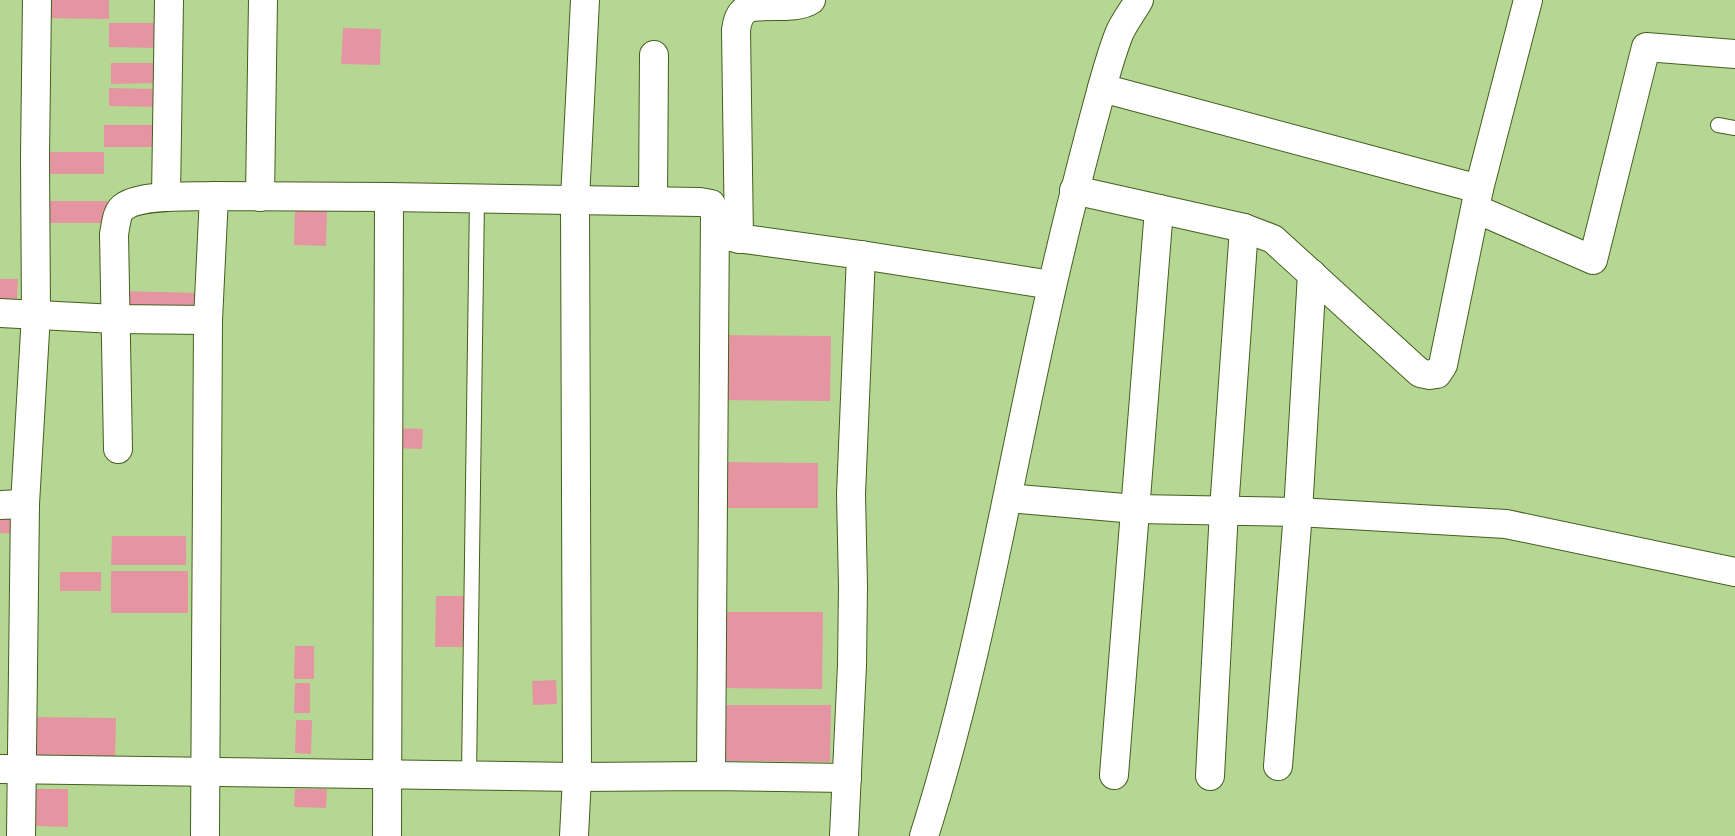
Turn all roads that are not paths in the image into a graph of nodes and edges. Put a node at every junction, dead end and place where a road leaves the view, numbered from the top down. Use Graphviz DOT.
graph roads {
  1 [pos="37,0"];
  2 [pos="169,0"];
  3 [pos="263,0"];
  4 [pos="585,0"];
  5 [pos="811,0"];
  6 [pos="1121,0"];
  7 [pos="1139,0"];
  8 [pos="1528,0"];
  9 [pos="1120,33"];
  10 [pos="1735,54"];
  11 [pos="654,55"];
  12 [pos="1102,88"];
  13 [pos="1718,125"];
  14 [pos="1735,128"];
  15 [pos="1074,190"];
  16 [pos="214,196"];
  17 [pos="166,197"];
  18 [pos="260,197"];
  19 [pos="389,197"];
  20 [pos="476,198"];
  21 [pos="574,199"];
  22 [pos="1478,199"];
  23 [pos="653,201"];
  24 [pos="1159,209"];
  25 [pos="1244,228"];
  26 [pos="727,237"];
  27 [pos="861,255"];
  28 [pos="1312,274"];
  29 [pos="1052,286"];
  30 [pos="0,313"];
  31 [pos="36,314"];
  32 [pos="115,319"];
  33 [pos="208,320"];
  34 [pos="118,450"];
  35 [pos="1008,498"];
  36 [pos="13,505"];
  37 [pos="1136,509"];
  38 [pos="1224,510"];
  39 [pos="1298,512"];
  40 [pos="1735,572"];
  41 [pos="1278,766"];
  42 [pos="11,769"];
  43 [pos="206,773"];
  44 [pos="386,774"];
  45 [pos="469,775"];
  46 [pos="1114,775"];
  47 [pos="711,776"];
  48 [pos="1210,776"];
  49 [pos="577,777"];
  50 [pos="847,778"];
  51 [pos="21,836"];
  52 [pos="205,836"];
  53 [pos="386,836"];
  54 [pos="574,836"];
  55 [pos="844,836"];
  56 [pos="924,836"];
  1 -- 31 [label="street"];
  2 -- 17 [label="street"];
  3 -- 18 [label="street"];
  4 -- 21 [label="street"];
  5 -- 26 [label="street"];
  6 -- 9 [label="street"];
  7 -- 9 [label="street"];
  8 -- 22 [label="street"];
  9 -- 12 [label="street"];
  10 -- 22 [label="street"];
  11 -- 23 [label="street"];
  12 -- 15 [label="street"];
  12 -- 22 [label="street"];
  13 -- 14 [label="lane"];
  15 -- 24 [label="street"];
  15 -- 29 [label="street"];
  16 -- 17 [label="street"];
  16 -- 18 [label="street"];
  16 -- 33 [label="street"];
  17 -- 32 [label="street"];
  18 -- 19 [label="street"];
  19 -- 20 [label="street"];
  19 -- 44 [label="street"];
  20 -- 21 [label="street"];
  20 -- 45 [label="lane"];
  21 -- 23 [label="street"];
  21 -- 49 [label="street"];
  22 -- 28 [label="street"];
  23 -- 26 [label="street"];
  24 -- 25 [label="street"];
  24 -- 37 [label="street"];
  25 -- 28 [label="street"];
  25 -- 38 [label="street"];
  26 -- 27 [label="street"];
  26 -- 47 [label="street"];
  27 -- 29 [label="street"];
  27 -- 50 [label="street"];
  28 -- 39 [label="street"];
  29 -- 35 [label="street"];
  30 -- 31 [label="street"];
  31 -- 32 [label="street"];
  31 -- 36 [label="street"];
  32 -- 33 [label="street"];
  32 -- 34 [label="street"];
  33 -- 43 [label="street"];
  35 -- 37 [label="street"];
  35 -- 56 [label="street"];
  36 -- 42 [label="street"];
  37 -- 38 [label="street"];
  37 -- 46 [label="street"];
  38 -- 39 [label="street"];
  38 -- 48 [label="street"];
  39 -- 40 [label="street"];
  39 -- 41 [label="street"];
  42 -- 43 [label="street"];
  42 -- 51 [label="street"];
  43 -- 44 [label="street"];
  43 -- 52 [label="street"];
  44 -- 45 [label="street"];
  44 -- 53 [label="street"];
  45 -- 49 [label="street"];
  47 -- 49 [label="street"];
  47 -- 50 [label="street"];
  49 -- 54 [label="street"];
  50 -- 55 [label="street"];
}
